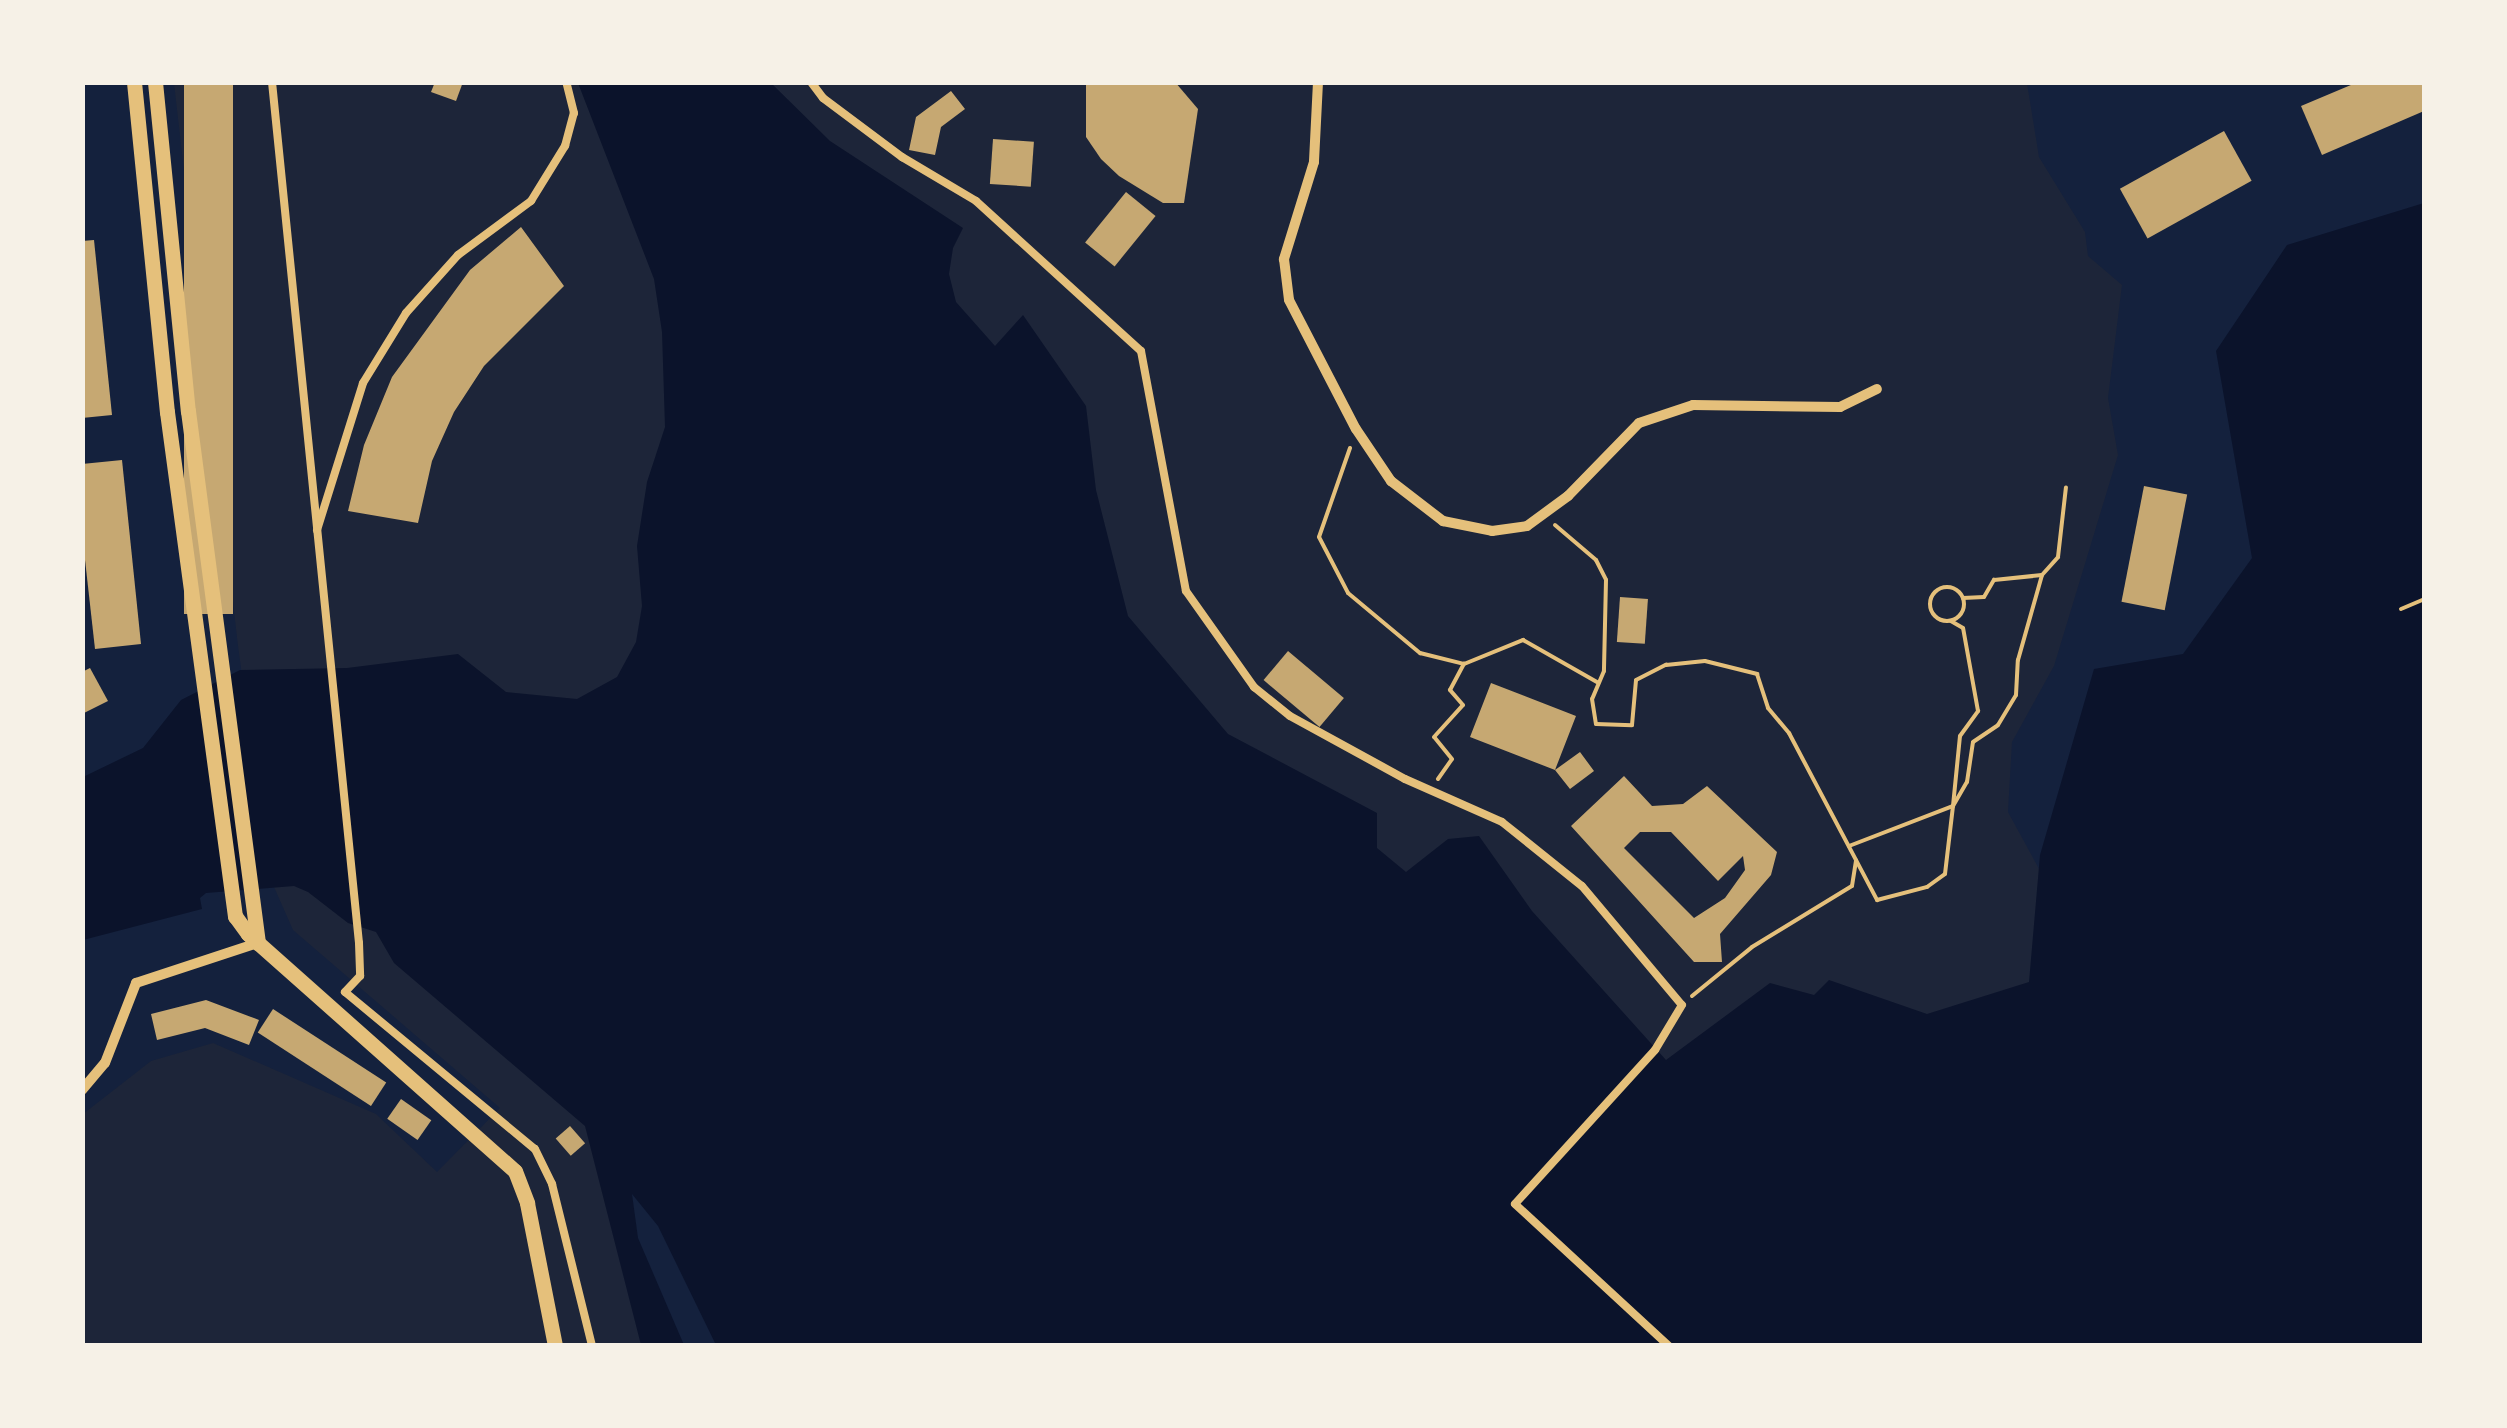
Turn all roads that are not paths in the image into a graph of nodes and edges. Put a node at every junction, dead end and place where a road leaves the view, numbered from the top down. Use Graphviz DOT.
graph roads {
  1 [pos="134,82"];
  2 [pos="154,82"];
  3 [pos="272,82"];
  4 [pos="566,82"];
  5 [pos="811,82"];
  6 [pos="1318,82"];
  7 [pos="1878,390"];
  8 [pos="316,534"];
  9 [pos="258,943"];
  10 [pos="82,1090"];
  11 [pos="555,1346"];
  12 [pos="592,1346"];
  13 [pos="1669,1346"];
  1 -- 9 [label="highway"];
  2 -- 9 [label="highway"];
  3 -- 8 [label="street"];
  4 -- 8 [label="street"];
  5 -- 13 [label="street"];
  6 -- 7 [label="street"];
  8 -- 12 [label="street"];
  9 -- 10 [label="street"];
  9 -- 11 [label="highway"];
}
